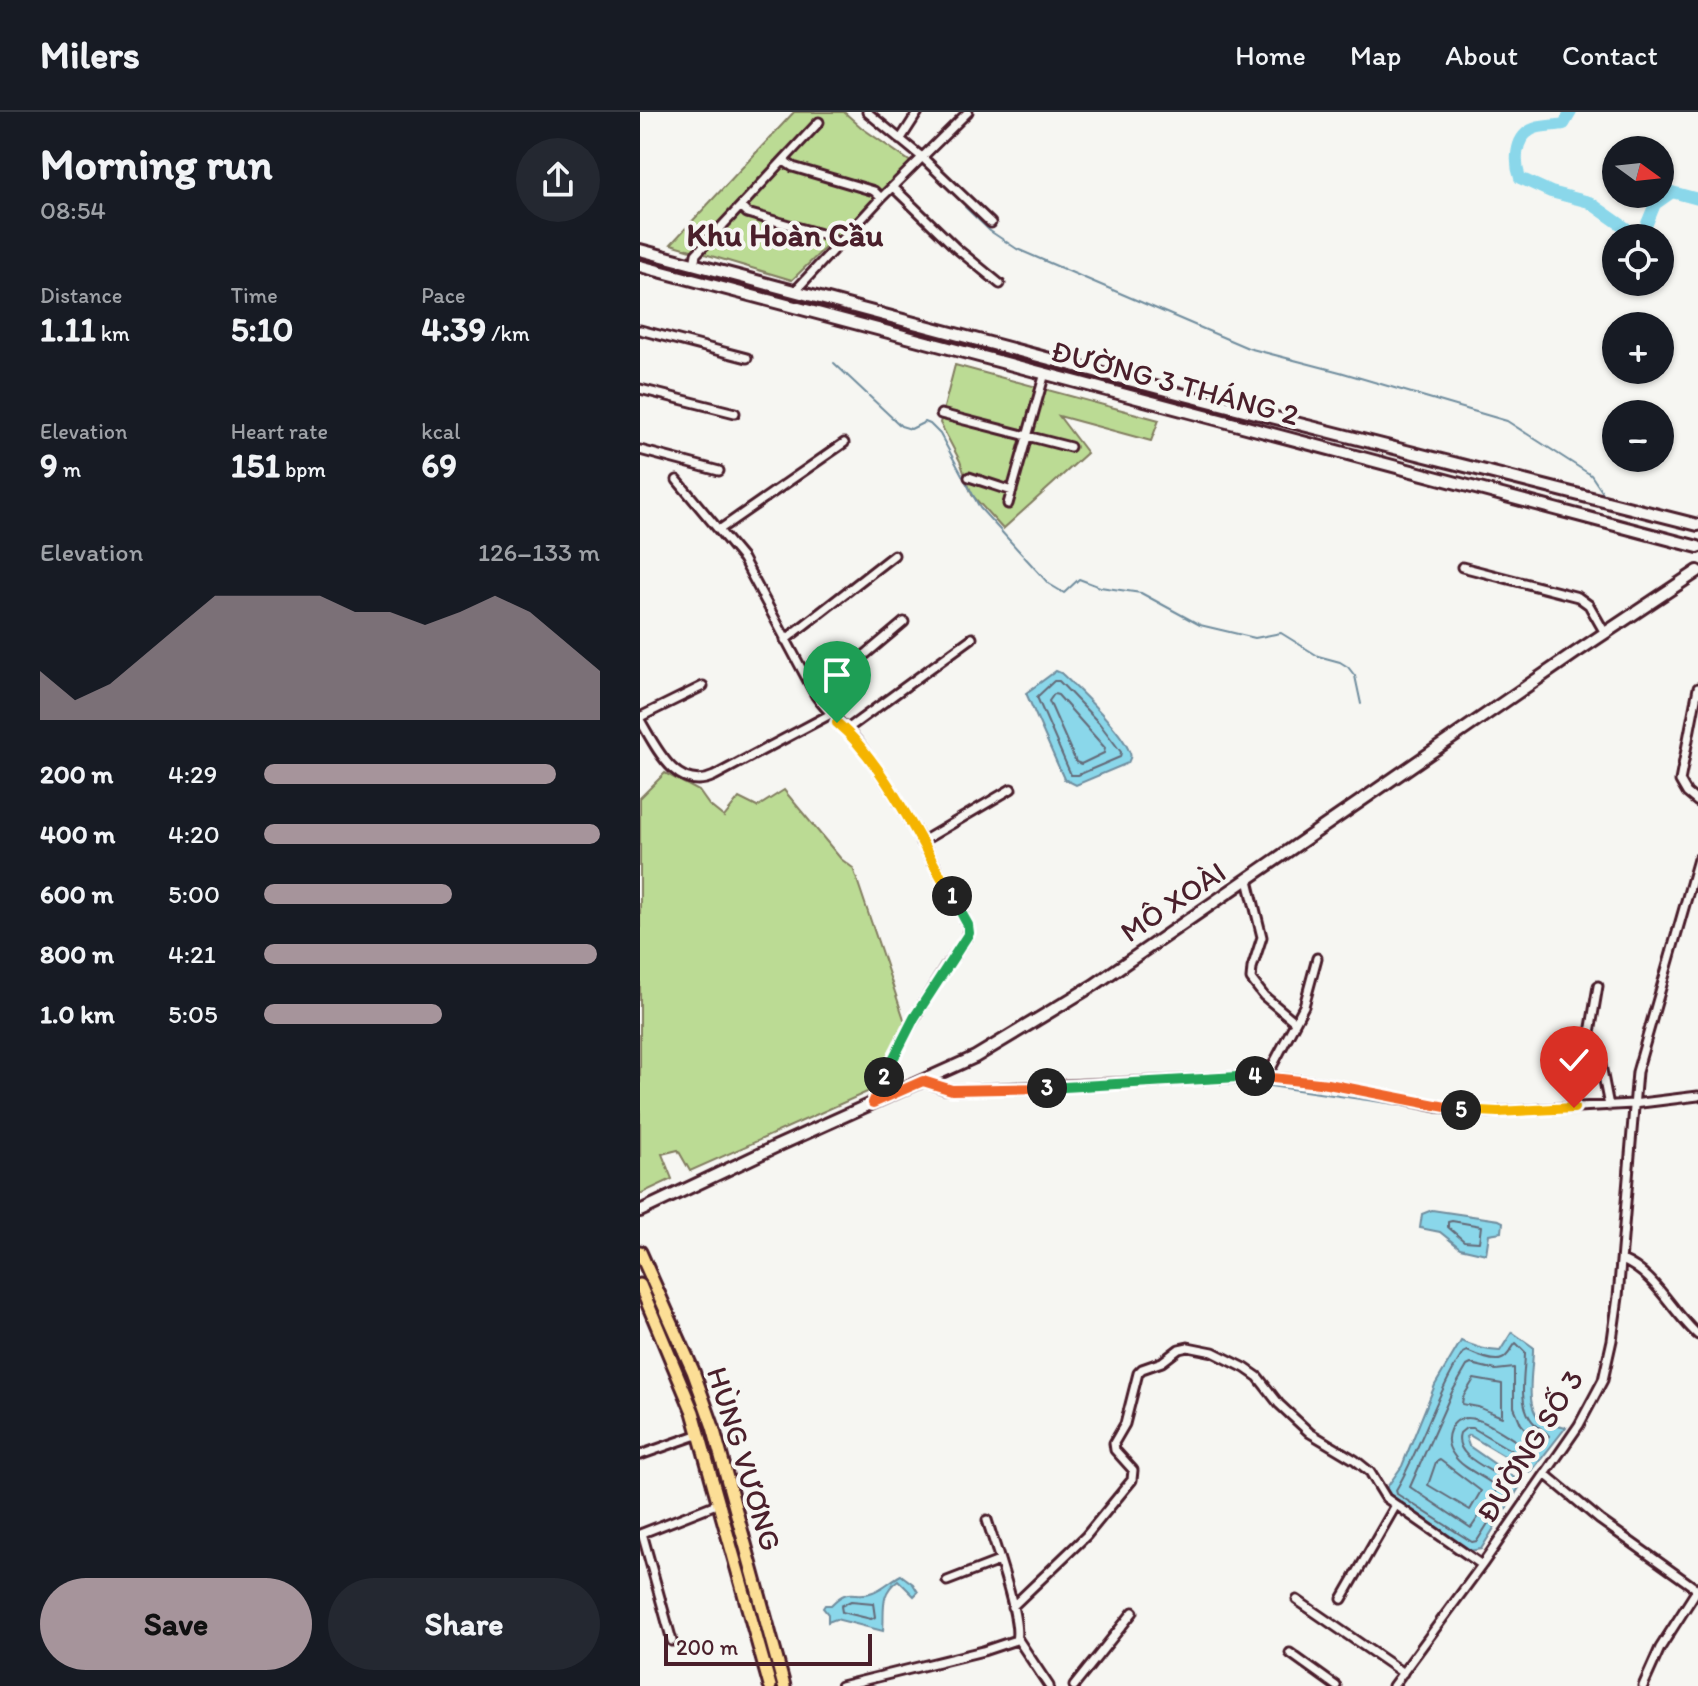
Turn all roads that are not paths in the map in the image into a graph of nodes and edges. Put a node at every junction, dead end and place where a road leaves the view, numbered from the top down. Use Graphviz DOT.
graph roads {
  1 [pos="867,112"];
  2 [pos="918,112"];
  3 [pos="968,112"];
  4 [pos="819,122"];
  5 [pos="900,140"];
  6 [pos="923,158"];
  7 [pos="784,161"];
  8 [pos="894,188"];
  9 [pos="881,198"];
  10 [pos="741,207"];
  11 [pos="991,223"];
  12 [pos="838,244"];
  13 [pos="640,250"];
  14 [pos="694,265"];
  15 [pos="640,266"];
  16 [pos="1000,284"];
  17 [pos="795,291"];
  18 [pos="911,320"];
  19 [pos="640,330"];
  20 [pos="907,337"];
  21 [pos="747,358"];
  22 [pos="1045,373"];
  23 [pos="640,389"];
  24 [pos="1185,395"];
  25 [pos="1180,410"];
  26 [pos="735,413"];
  27 [pos="941,414"];
  28 [pos="1027,436"];
  29 [pos="844,443"];
  30 [pos="1070,447"];
  31 [pos="640,450"];
  32 [pos="719,471"];
  33 [pos="969,477"];
  34 [pos="677,480"];
  35 [pos="1525,483"];
  36 [pos="1012,491"];
  37 [pos="1521,500"];
  38 [pos="1008,504"];
  39 [pos="1698,525"];
  40 [pos="719,530"];
  41 [pos="1698,547"];
  42 [pos="894,555"];
  43 [pos="1462,567"];
  44 [pos="1698,571"];
  45 [pos="904,622"];
  46 [pos="1605,633"];
  47 [pos="972,638"];
  48 [pos="785,640"];
  49 [pos="703,686"];
  50 [pos="1698,688"];
  51 [pos="816,696"];
  52 [pos="829,715"];
  53 [pos="640,718"];
  54 [pos="846,730"];
  55 [pos="1011,789"];
  56 [pos="1698,802"];
  57 [pos="921,842"];
  58 [pos="1698,859"];
  59 [pos="1248,880"];
  60 [pos="1317,958"];
  61 [pos="1598,986"];
  62 [pos="1294,1021"];
  63 [pos="1267,1076"];
  64 [pos="923,1081"];
  65 [pos="1698,1096"];
  66 [pos="873,1103"];
  67 [pos="1633,1104"];
  68 [pos="1609,1106"];
  69 [pos="640,1211"];
  70 [pos="640,1252"];
  71 [pos="1622,1260"];
  72 [pos="640,1285"];
  73 [pos="1698,1335"];
  74 [pos="700,1434"];
  75 [pos="640,1455"];
  76 [pos="1545,1474"];
  77 [pos="719,1503"];
  78 [pos="1396,1505"];
  79 [pos="987,1520"];
  80 [pos="641,1533"];
  81 [pos="999,1561"];
  82 [pos="1482,1565"];
  83 [pos="947,1581"];
  84 [pos="1697,1590"];
  85 [pos="1342,1599"];
  86 [pos="1297,1600"];
  87 [pos="1012,1607"];
  88 [pos="1133,1612"];
  89 [pos="1017,1638"];
  90 [pos="672,1641"];
  91 [pos="1290,1653"];
  92 [pos="1403,1673"];
  93 [pos="770,1686"];
  94 [pos="784,1686"];
  95 [pos="841,1686"];
  96 [pos="1049,1686"];
  97 [pos="1074,1686"];
  98 [pos="1336,1686"];
  99 [pos="1393,1686"];
  100 [pos="1643,1686"];
  1 -- 5 [label="street"];
  2 -- 5 [label="street"];
  3 -- 6 [label="street"];
  4 -- 7 [label="street"];
  5 -- 6 [label="street"];
  6 -- 8 [label="street"];
  6 -- 11 [label="street"];
  7 -- 9 [label="street"];
  7 -- 10 [label="street"];
  8 -- 9 [label="street"];
  8 -- 16 [label="street"];
  9 -- 12 [label="street"];
  10 -- 12 [label="street"];
  10 -- 14 [label="street"];
  12 -- 17 [label="street"];
  13 -- 14 [label="main road, ĐƯỜNG 3 THÁNG 2"];
  14 -- 17 [label="main road, ĐƯỜNG 3 THÁNG 2"];
  15 -- 20 [label="main road, ĐƯỜNG 3 THÁNG 2"];
  17 -- 18 [label="main road, ĐƯỜNG 3 THÁNG 2"];
  18 -- 20 [label="main road"];
  18 -- 24 [label="main road, ĐƯỜNG 3 THÁNG 2"];
  19 -- 21 [label="street"];
  20 -- 22 [label="main road, ĐƯỜNG 3 THÁNG 2"];
  22 -- 25 [label="main road, ĐƯỜNG 3 THÁNG 2"];
  22 -- 28 [label="street"];
  23 -- 26 [label="street"];
  24 -- 25 [label="main road"];
  24 -- 35 [label="main road, ĐƯỜNG 3 THÁNG 2"];
  25 -- 37 [label="main road, ĐƯỜNG 3 THÁNG 2"];
  27 -- 28 [label="street"];
  28 -- 30 [label="street"];
  28 -- 36 [label="street"];
  29 -- 40 [label="street"];
  31 -- 32 [label="street"];
  33 -- 36 [label="street"];
  34 -- 40 [label="street"];
  35 -- 37 [label="main road"];
  35 -- 39 [label="main road, ĐƯỜNG 3 THÁNG 2"];
  36 -- 38 [label="street"];
  37 -- 41 [label="main road, ĐƯỜNG 3 THÁNG 2"];
  40 -- 48 [label="street"];
  42 -- 48 [label="street"];
  43 -- 46 [label="street"];
  44 -- 46 [label="main road, MÔ XOÀI"];
  45 -- 51 [label="street"];
  46 -- 59 [label="main road, MÔ XOÀI"];
  47 -- 54 [label="street"];
  48 -- 51 [label="street"];
  49 -- 53 [label="street"];
  50 -- 56 [label="street"];
  51 -- 52 [label="street"];
  52 -- 53 [label="street"];
  52 -- 54 [label="street"];
  54 -- 57 [label="street"];
  55 -- 57 [label="street"];
  57 -- 66 [label="street"];
  58 -- 67 [label="street, ĐƯỜNG SỐ 3"];
  59 -- 62 [label="street"];
  59 -- 64 [label="main road, MÔ XOÀI"];
  60 -- 62 [label="street"];
  61 -- 68 [label="street"];
  62 -- 63 [label="street"];
  63 -- 64 [label="street"];
  63 -- 68 [label="street"];
  64 -- 66 [label="main road, MÔ XOÀI"];
  65 -- 67 [label="street"];
  66 -- 69 [label="main road, MÔ XOÀI"];
  67 -- 68 [label="street"];
  67 -- 71 [label="street, ĐƯỜNG SỐ 3"];
  70 -- 94 [label="main road, HÙNG VƯƠNG"];
  71 -- 73 [label="street"];
  71 -- 76 [label="street, ĐƯỜNG SỐ 3"];
  72 -- 74 [label="main road, HÙNG VƯƠNG"];
  74 -- 75 [label="street"];
  74 -- 77 [label="main road, HÙNG VƯƠNG"];
  76 -- 82 [label="street, ĐƯỜNG SỐ 3"];
  76 -- 84 [label="street"];
  77 -- 80 [label="street"];
  77 -- 93 [label="main road, HÙNG VƯƠNG"];
  78 -- 82 [label="street"];
  78 -- 85 [label="street"];
  78 -- 87 [label="street"];
  79 -- 81 [label="street"];
  80 -- 90 [label="street"];
  81 -- 83 [label="street"];
  81 -- 87 [label="street"];
  82 -- 92 [label="street, ĐƯỜNG SỐ 3"];
  84 -- 100 [label="street"];
  86 -- 92 [label="street"];
  87 -- 89 [label="street"];
  88 -- 97 [label="street"];
  89 -- 95 [label="street"];
  89 -- 96 [label="street"];
  91 -- 98 [label="street"];
  92 -- 99 [label="street, ĐƯỜNG SỐ 3"];
}
